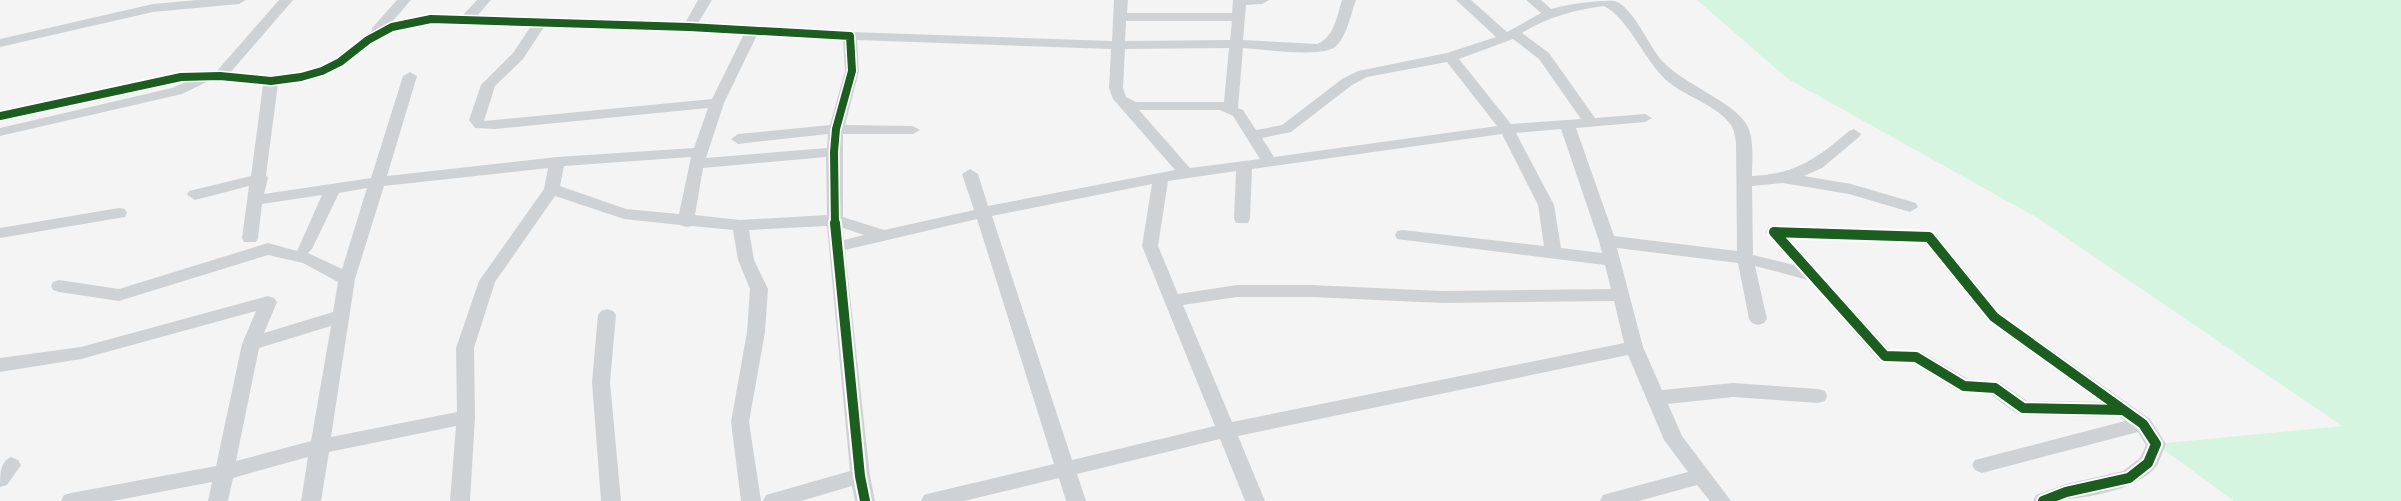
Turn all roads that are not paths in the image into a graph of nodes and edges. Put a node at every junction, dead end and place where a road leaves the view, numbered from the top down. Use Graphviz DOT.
graph roads {
  1 [pos="239,0"];
  2 [pos="286,0"];
  3 [pos="404,0"];
  4 [pos="484,0"];
  5 [pos="705,0"];
  6 [pos="1121,0"];
  7 [pos="1262,0"];
  8 [pos="1349,0"];
  9 [pos="1463,0"];
  10 [pos="1533,0"];
  11 [pos="1240,1"];
  12 [pos="1615,3"];
  13 [pos="158,4"];
  14 [pos="1549,15"];
  15 [pos="1120,17"];
  16 [pos="1238,17"];
  17 [pos="467,19"];
  18 [pos="540,22"];
  19 [pos="689,27"];
  20 [pos="753,30"];
  21 [pos="1509,35"];
  22 [pos="850,36"];
  23 [pos="369,40"];
  24 [pos="0,43"];
  25 [pos="1236,44"];
  26 [pos="1118,45"];
  27 [pos="1450,57"];
  28 [pos="214,76"];
  29 [pos="410,76"];
  30 [pos="271,81"];
  31 [pos="1124,102"];
  32 [pos="717,103"];
  33 [pos="1231,109"];
  34 [pos="0,116"];
  35 [pos="1645,118"];
  36 [pos="1590,121"];
  37 [pos="1567,124"];
  38 [pos="836,129"];
  39 [pos="1507,129"];
  40 [pos="913,130"];
  41 [pos="0,132"];
  42 [pos="1854,134"];
  43 [pos="1252,135"];
  44 [pos="738,139"];
  45 [pos="834,152"];
  46 [pos="698,158"];
  47 [pos="1269,161"];
  48 [pos="557,162"];
  49 [pos="1244,164"];
  50 [pos="1186,173"];
  51 [pos="970,174"];
  52 [pos="1161,177"];
  53 [pos="260,178"];
  54 [pos="1784,178"];
  55 [pos="1744,181"];
  56 [pos="376,182"];
  57 [pos="552,189"];
  58 [pos="332,190"];
  59 [pos="195,195"];
  60 [pos="255,200"];
  61 [pos="1910,207"];
  62 [pos="119,213"];
  63 [pos="981,213"];
  64 [pos="1242,219"];
  65 [pos="835,220"];
  66 [pos="686,222"];
  67 [pos="740,225"];
  68 [pos="0,233"];
  69 [pos="1403,235"];
  70 [pos="883,236"];
  71 [pos="250,238"];
  72 [pos="1607,241"];
  73 [pos="836,247"];
  74 [pos="304,249"];
  75 [pos="1552,253"];
  76 [pos="1745,258"];
  77 [pos="1612,260"];
  78 [pos="1814,276"];
  79 [pos="347,279"];
  80 [pos="59,286"];
  81 [pos="1621,295"];
  82 [pos="1172,301"];
  83 [pos="607,315"];
  84 [pos="341,316"];
  85 [pos="1758,318"];
  86 [pos="251,344"];
  87 [pos="1634,347"];
  88 [pos="0,365"];
  89 [pos="1818,396"];
  90 [pos="1656,398"];
  91 [pos="2123,410"];
  92 [pos="465,417"];
  93 [pos="2143,424"];
  94 [pos="1225,431"];
  95 [pos="321,446"];
  96 [pos="1982,465"];
  97 [pos="1064,468"];
  98 [pos="225,472"];
  99 [pos="860,476"];
  100 [pos="1701,476"];
  101 [pos="71,501"];
  102 [pos="218,501"];
  103 [pos="311,501"];
  104 [pos="460,501"];
  105 [pos="611,501"];
  106 [pos="751,501"];
  107 [pos="773,501"];
  108 [pos="865,501"];
  109 [pos="931,501"];
  110 [pos="1076,501"];
  111 [pos="1255,501"];
  112 [pos="1610,501"];
  113 [pos="1721,501"];
  114 [pos="2043,501"];
  1 -- 13 [label="street"];
  2 -- 28 [label="street"];
  3 -- 23 [label="street"];
  4 -- 17 [label="street"];
  5 -- 19 [label="street"];
  6 -- 15 [label="street"];
  7 -- 11 [label="street"];
  8 -- 25 [label="street"];
  9 -- 21 [label="street"];
  10 -- 14 [label="street"];
  11 -- 16 [label="street"];
  12 -- 14 [label="street"];
  12 -- 55 [label="street"];
  13 -- 24 [label="street"];
  14 -- 21 [label="street"];
  15 -- 16 [label="street"];
  15 -- 26 [label="street"];
  16 -- 25 [label="street"];
  17 -- 18 [label="street"];
  17 -- 23 [label="street"];
  18 -- 19 [label="street"];
  18 -- 32 [label="street"];
  19 -- 20 [label="street"];
  20 -- 22 [label="street"];
  20 -- 32 [label="street"];
  21 -- 27 [label="street"];
  21 -- 36 [label="street"];
  22 -- 26 [label="street"];
  22 -- 38 [label="street"];
  23 -- 30 [label="street"];
  25 -- 26 [label="street"];
  25 -- 33 [label="street"];
  26 -- 31 [label="street"];
  27 -- 39 [label="street"];
  27 -- 43 [label="street"];
  28 -- 30 [label="street"];
  28 -- 34 [label="street"];
  28 -- 41 [label="street"];
  29 -- 56 [label="street"];
  30 -- 53 [label="street"];
  31 -- 33 [label="street"];
  31 -- 50 [label="street"];
  32 -- 46 [label="street"];
  33 -- 43 [label="street"];
  35 -- 36 [label="street"];
  36 -- 37 [label="street"];
  37 -- 39 [label="street"];
  37 -- 72 [label="street"];
  38 -- 40 [label="street"];
  38 -- 44 [label="street"];
  38 -- 45 [label="street"];
  39 -- 47 [label="street"];
  39 -- 75 [label="street"];
  42 -- 54 [label="street"];
  43 -- 47 [label="street"];
  45 -- 46 [label="street"];
  45 -- 65 [label="street"];
  46 -- 48 [label="street"];
  46 -- 66 [label="street"];
  47 -- 49 [label="street"];
  48 -- 56 [label="street"];
  48 -- 57 [label="street"];
  49 -- 50 [label="street"];
  49 -- 64 [label="street"];
  50 -- 52 [label="street"];
  51 -- 63 [label="street"];
  52 -- 63 [label="street"];
  52 -- 82 [label="street"];
  53 -- 59 [label="street"];
  53 -- 60 [label="street"];
  54 -- 55 [label="street"];
  54 -- 61 [label="street"];
  55 -- 76 [label="street"];
  56 -- 58 [label="street"];
  56 -- 79 [label="street"];
  57 -- 66 [label="street"];
  57 -- 92 [label="street"];
  58 -- 60 [label="street"];
  58 -- 74 [label="street"];
  60 -- 71 [label="street"];
  62 -- 68 [label="street"];
  63 -- 70 [label="street"];
  63 -- 97 [label="street"];
  65 -- 67 [label="street"];
  65 -- 70 [label="street"];
  65 -- 73 [label="street"];
  66 -- 67 [label="street"];
  67 -- 106 [label="street"];
  69 -- 75 [label="street"];
  70 -- 73 [label="street"];
  72 -- 76 [label="street"];
  72 -- 77 [label="street"];
  73 -- 99 [label="street"];
  75 -- 77 [label="street"];
  76 -- 78 [label="street"];
  76 -- 85 [label="street"];
  77 -- 81 [label="street"];
  78 -- 91 [label="street"];
  78 -- 91 [label="street"];
  79 -- 80 [label="street"];
  79 -- 84 [label="street"];
  81 -- 82 [label="street"];
  81 -- 87 [label="street"];
  82 -- 94 [label="street"];
  83 -- 105 [label="street"];
  84 -- 86 [label="street"];
  84 -- 95 [label="street"];
  86 -- 88 [label="street"];
  86 -- 98 [label="street"];
  87 -- 90 [label="street"];
  87 -- 94 [label="street"];
  89 -- 90 [label="street"];
  90 -- 100 [label="street"];
  91 -- 93 [label="street"];
  92 -- 95 [label="street"];
  92 -- 104 [label="street"];
  93 -- 96 [label="street"];
  93 -- 114 [label="street"];
  94 -- 97 [label="street"];
  94 -- 111 [label="street"];
  95 -- 98 [label="street"];
  95 -- 103 [label="street"];
  97 -- 109 [label="street"];
  97 -- 110 [label="street"];
  98 -- 101 [label="street"];
  98 -- 102 [label="street"];
  99 -- 107 [label="street"];
  99 -- 108 [label="street"];
  100 -- 112 [label="street"];
  100 -- 113 [label="street"];
}
